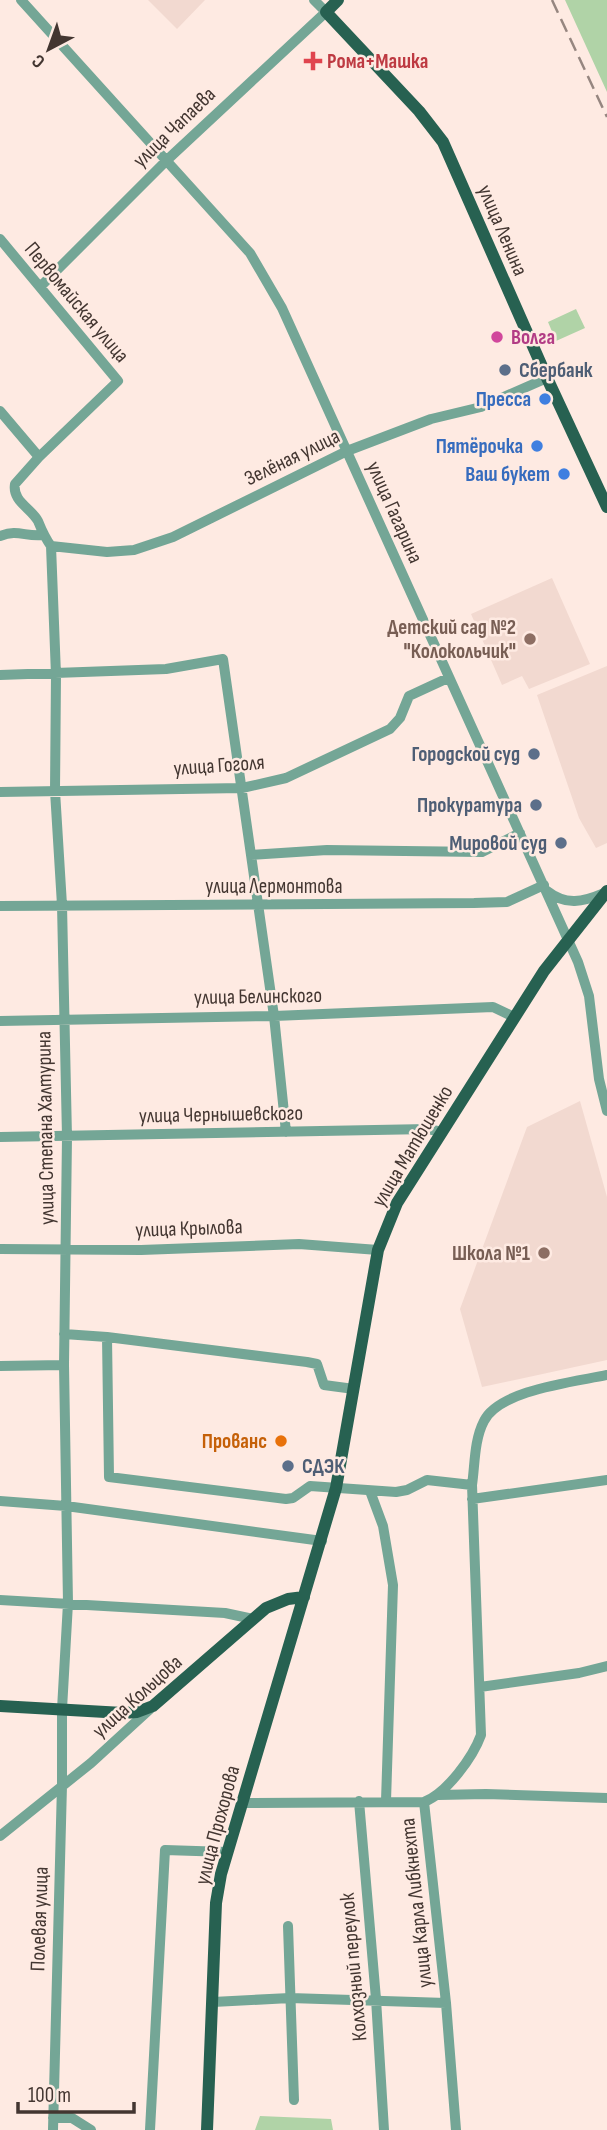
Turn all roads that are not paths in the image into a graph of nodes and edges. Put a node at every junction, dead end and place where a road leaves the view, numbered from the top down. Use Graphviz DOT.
graph roads {
  1 [pos="21,0"];
  2 [pos="314,0"];
  3 [pos="338,0"];
  4 [pos="326,12"];
  5 [pos="167,160"];
  6 [pos="0,239"];
  7 [pos="41,286"];
  8 [pos="547,379"];
  9 [pos="0,411"];
  10 [pos="347,452"];
  11 [pos="39,457"];
  12 [pos="607,507"];
  13 [pos="43,535"];
  14 [pos="0,536"];
  15 [pos="51,546"];
  16 [pos="0,675"];
  17 [pos="56,675"];
  18 [pos="448,678"];
  19 [pos="242,788"];
  20 [pos="55,791"];
  21 [pos="0,792"];
  22 [pos="520,834"];
  23 [pos="251,855"];
  24 [pos="545,888"];
  25 [pos="606,892"];
  26 [pos="62,905"];
  27 [pos="257,905"];
  28 [pos="0,906"];
  29 [pos="567,939"];
  30 [pos="274,1016"];
  31 [pos="514,1017"];
  32 [pos="63,1018"];
  33 [pos="0,1021"];
  34 [pos="607,1111"];
  35 [pos="286,1132"];
  36 [pos="442,1132"];
  37 [pos="67,1137"];
  38 [pos="0,1138"];
  39 [pos="65,1248"];
  40 [pos="0,1249"];
  41 [pos="378,1250"];
  42 [pos="64,1334"];
  43 [pos="107,1337"];
  44 [pos="64,1365"];
  45 [pos="0,1366"];
  46 [pos="607,1375"];
  47 [pos="354,1389"];
  48 [pos="607,1480"];
  49 [pos="472,1485"];
  50 [pos="336,1488"];
  51 [pos="370,1491"];
  52 [pos="472,1499"];
  53 [pos="0,1501"];
  54 [pos="66,1506"];
  55 [pos="322,1541"];
  56 [pos="304,1597"];
  57 [pos="0,1600"];
  58 [pos="68,1604"];
  59 [pos="253,1619"];
  60 [pos="607,1665"];
  61 [pos="480,1687"];
  62 [pos="0,1706"];
  63 [pos="153,1706"];
  64 [pos="62,1709"];
  65 [pos="62,1786"];
  66 [pos="438,1795"];
  67 [pos="607,1797"];
  68 [pos="359,1801"];
  69 [pos="386,1801"];
  70 [pos="424,1802"];
  71 [pos="242,1803"];
  72 [pos="2,1833"];
  73 [pos="227,1852"];
  74 [pos="288,1926"];
  75 [pos="290,1998"];
  76 [pos="376,1999"];
  77 [pos="213,2002"];
  78 [pos="446,2003"];
  79 [pos="294,2100"];
  80 [pos="53,2118"];
  81 [pos="52,2130"];
  82 [pos="92,2130"];
  83 [pos="150,2130"];
  84 [pos="207,2130"];
  85 [pos="384,2130"];
  86 [pos="456,2130"];
  1 -- 5 [label="street, улица Гагарина"];
  2 -- 4 [label="street, улица Ленина"];
  3 -- 4 [label="main road, улица Чапаева"];
  4 -- 5 [label="street, улица Чапаева"];
  4 -- 8 [label="main road, улица Ленина"];
  5 -- 7 [label="street, улица Чапаева"];
  5 -- 10 [label="street, улица Гагарина"];
  6 -- 7 [label="street, Первомайская улица"];
  7 -- 11 [label="street, Первомайская улица"];
  8 -- 10 [label="street, Зелёная улица"];
  8 -- 12 [label="main road, улица Ленина"];
  9 -- 11 [label="street"];
  10 -- 15 [label="street, Зелёная улица"];
  10 -- 18 [label="street, улица Гагарина"];
  11 -- 13 [label="street, Первомайская улица"];
  13 -- 14 [label="street"];
  13 -- 15 [label="street, Первомайская улица"];
  15 -- 17 [label="street, улица Степана Халтурина"];
  16 -- 17 [label="street"];
  17 -- 19 [label="street"];
  17 -- 20 [label="street, улица Степана Халтурина"];
  18 -- 19 [label="street, улица Гоголя"];
  18 -- 22 [label="street, улица Гагарина"];
  19 -- 20 [label="street, улица Гоголя"];
  19 -- 23 [label="street"];
  20 -- 21 [label="street, улица Гоголя"];
  20 -- 26 [label="street, улица Степана Халтурина"];
  22 -- 23 [label="street"];
  22 -- 24 [label="street, улица Гагарина"];
  23 -- 27 [label="street"];
  24 -- 25 [label="street"];
  24 -- 27 [label="street, улица Лермонтова"];
  24 -- 29 [label="street, улица Гагарина"];
  25 -- 29 [label="main road, улица Матюшенко"];
  26 -- 27 [label="street, улица Лермонтова"];
  26 -- 28 [label="street, улица Лермонтова"];
  26 -- 32 [label="street, улица Степана Халтурина"];
  27 -- 30 [label="street"];
  29 -- 31 [label="main road, улица Матюшенко"];
  29 -- 34 [label="street, улица Гагарина"];
  30 -- 31 [label="street, улица Белинского"];
  30 -- 32 [label="street, улица Белинского"];
  30 -- 35 [label="street"];
  31 -- 36 [label="main road, улица Матюшенко"];
  32 -- 33 [label="street, улица Белинского"];
  32 -- 37 [label="street, улица Степана Халтурина"];
  35 -- 36 [label="street, улица Чернышевского"];
  35 -- 37 [label="street, улица Чернышевского"];
  36 -- 41 [label="main road, улица Матюшенко"];
  37 -- 38 [label="street, улица Чернышевского"];
  37 -- 39 [label="street, улица Степана Халтурина"];
  39 -- 40 [label="street, улица Крылова"];
  39 -- 41 [label="street, улица Крылова"];
  39 -- 42 [label="street, улица Степана Халтурина"];
  41 -- 47 [label="main road, улица Матюшенко"];
  42 -- 43 [label="street"];
  42 -- 44 [label="street, улица Степана Халтурина"];
  43 -- 47 [label="street"];
  43 -- 50 [label="street"];
  44 -- 45 [label="street"];
  44 -- 54 [label="street, улица Степана Халтурина"];
  46 -- 49 [label="street, улица Карла Либкнехта"];
  47 -- 50 [label="main road, улица Матюшенко"];
  48 -- 52 [label="street"];
  49 -- 51 [label="street"];
  49 -- 52 [label="street, улица Карла Либкнехта"];
  50 -- 51 [label="street"];
  50 -- 55 [label="main road, улица Матюшенко"];
  51 -- 69 [label="street, улица Карла Либкнехта"];
  52 -- 61 [label="street, улица Карла Либкнехта"];
  53 -- 54 [label="street"];
  54 -- 55 [label="street"];
  54 -- 58 [label="street, улица Степана Халтурина"];
  55 -- 56 [label="main road, улица Прохорова"];
  56 -- 59 [label="main road, улица Кольцова"];
  56 -- 71 [label="main road, улица Прохорова"];
  57 -- 58 [label="street"];
  58 -- 59 [label="street"];
  58 -- 64 [label="street, улица Степана Халтурина"];
  59 -- 63 [label="main road, улица Кольцова"];
  60 -- 61 [label="street"];
  61 -- 66 [label="street, улица Карла Либкнехта"];
  62 -- 64 [label="main road"];
  63 -- 64 [label="main road"];
  63 -- 65 [label="street, улица Кольцова"];
  64 -- 65 [label="street, Полевая улица"];
  65 -- 72 [label="street, улица Кольцова"];
  65 -- 80 [label="street, Полевая улица"];
  66 -- 67 [label="street"];
  66 -- 70 [label="street, улица Карла Либкнехта"];
  68 -- 69 [label="street"];
  68 -- 71 [label="street"];
  68 -- 76 [label="street, Колхозный переулок"];
  69 -- 70 [label="street"];
  70 -- 78 [label="street, улица Карла Либкнехта"];
  71 -- 73 [label="main road, улица Прохорова"];
  73 -- 77 [label="main road, улица Прохорова"];
  73 -- 83 [label="street"];
  74 -- 75 [label="street"];
  75 -- 76 [label="street"];
  75 -- 77 [label="street"];
  75 -- 79 [label="street"];
  76 -- 78 [label="street"];
  76 -- 85 [label="street, Колхозный переулок"];
  77 -- 84 [label="main road, улица Прохорова"];
  78 -- 86 [label="street, улица Карла Либкнехта"];
  80 -- 81 [label="street, Полевая улица"];
  80 -- 82 [label="street"];
}
